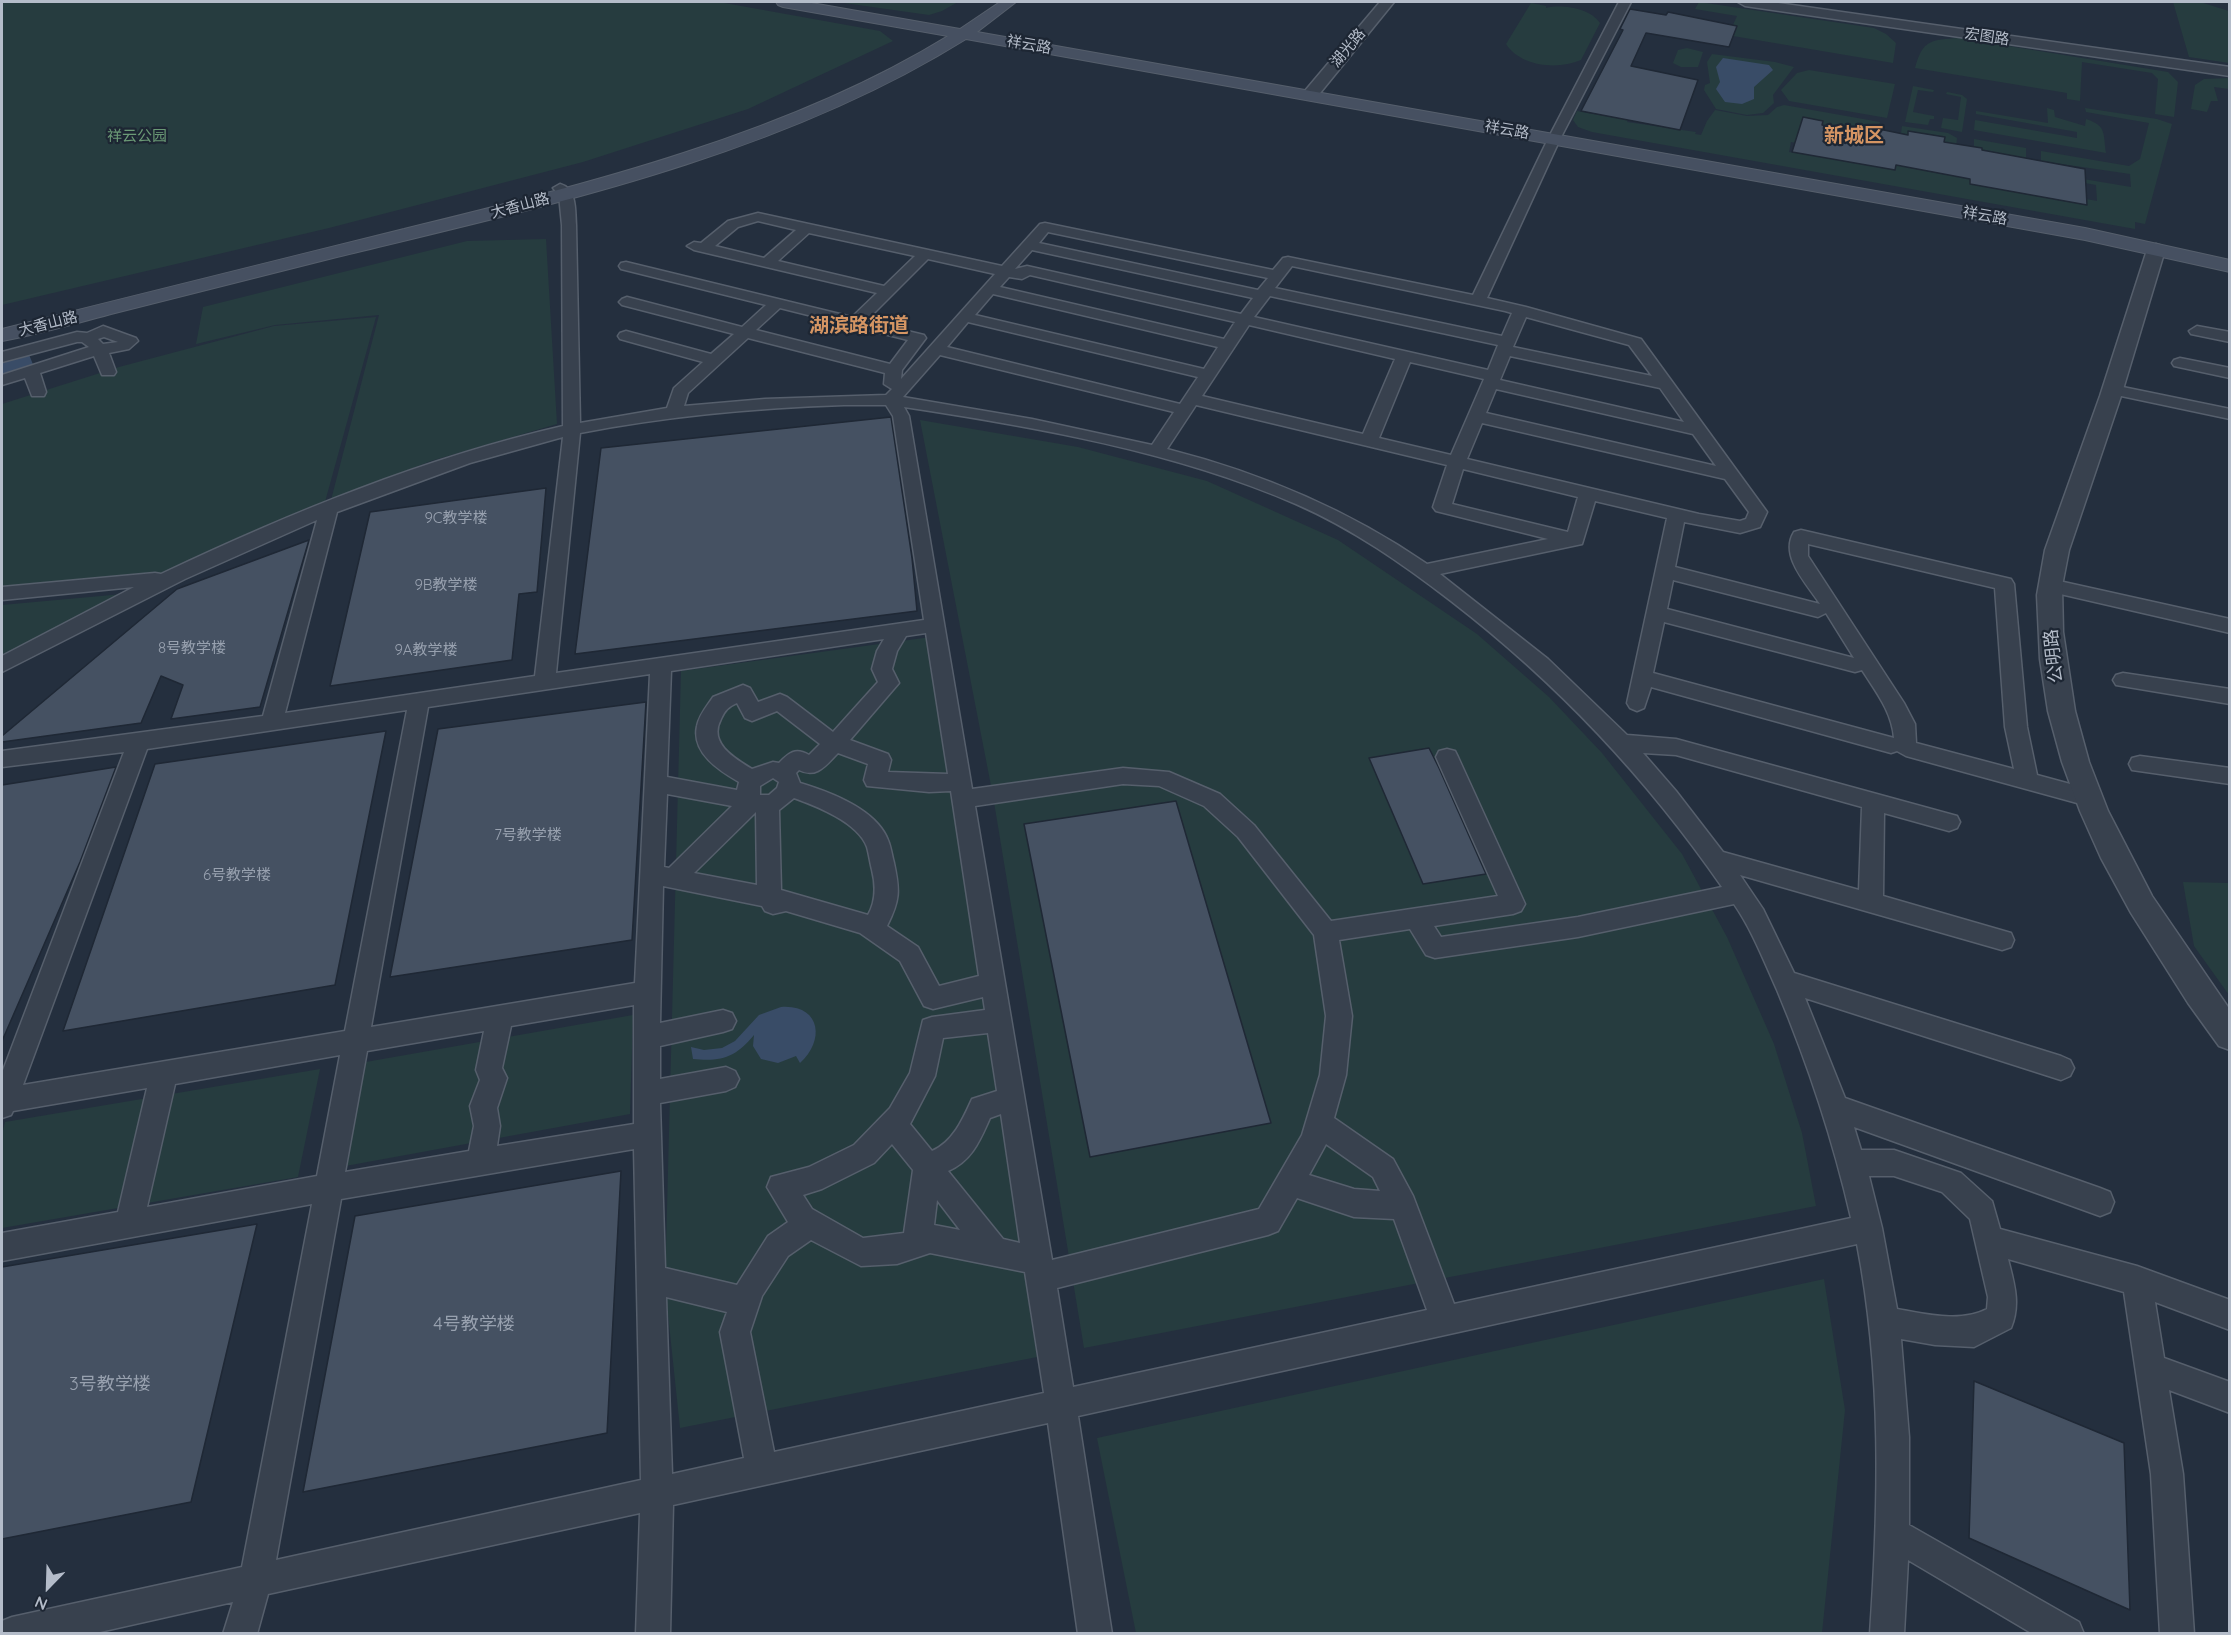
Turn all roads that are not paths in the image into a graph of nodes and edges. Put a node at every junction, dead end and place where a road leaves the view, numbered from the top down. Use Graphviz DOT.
graph roads {
  1 [pos="783,2"];
  2 [pos="993,2"];
  3 [pos="1010,2"];
  4 [pos="1387,2"];
  5 [pos="1625,2"];
  6 [pos="1745,2"];
  7 [pos="959,32"];
  8 [pos="2229,72"];
  9 [pos="1310,95"];
  10 [pos="1554,139"];
  11 [pos="563,191"];
  12 [pos="806,228"];
  13 [pos="2157,250"];
  14 [pos="925,254"];
  15 [pos="767,262"];
  16 [pos="626,266"];
  17 [pos="2229,266"];
  18 [pos="1006,272"];
  19 [pos="1268,287"];
  20 [pos="989,290"];
  21 [pos="888,291"];
  22 [pos="1478,301"];
  23 [pos="627,302"];
  24 [pos="777,303"];
  25 [pos="1521,310"];
  26 [pos="965,317"];
  27 [pos="1245,319"];
  28 [pos="855,322"];
  29 [pos="2,328"];
  30 [pos="2197,331"];
  31 [pos="745,332"];
  32 [pos="2,335"];
  33 [pos="626,336"];
  34 [pos="2229,337"];
  35 [pos="1228,345"];
  36 [pos="1505,346"];
  37 [pos="936,349"];
  38 [pos="1404,356"];
  39 [pos="2,357"];
  40 [pos="715,360"];
  41 [pos="35,361"];
  42 [pos="2180,363"];
  43 [pos="894,370"];
  44 [pos="108,372"];
  45 [pos="2229,373"];
  46 [pos="1208,375"];
  47 [pos="2,380"];
  48 [pos="1491,380"];
  49 [pos="1664,384"];
  50 [pos="2113,390"];
  51 [pos="38,392"];
  52 [pos="891,400"];
  53 [pos="1188,404"];
  54 [pos="675,413"];
  55 [pos="2229,414"];
  56 [pos="1475,416"];
  57 [pos="572,429"];
  58 [pos="1699,430"];
  59 [pos="1369,441"];
  60 [pos="1157,451"];
  61 [pos="1457,462"];
  62 [pos="1731,475"];
  63 [pos="1588,493"];
  64 [pos="329,508"];
  65 [pos="1677,514"];
  66 [pos="1575,540"];
  67 [pos="1423,571"];
  68 [pos="1664,571"];
  69 [pos="171,578"];
  70 [pos="2050,585"];
  71 [pos="2,593"];
  72 [pos="1818,610"];
  73 [pos="1656,613"];
  74 [pos="935,625"];
  75 [pos="2229,626"];
  76 [pos="900,630"];
  77 [pos="2,665"];
  78 [pos="661,665"];
  79 [pos="1855,665"];
  80 [pos="1643,678"];
  81 [pos="2122,680"];
  82 [pos="545,682"];
  83 [pos="2229,697"];
  84 [pos="419,701"];
  85 [pos="1637,703"];
  86 [pos="272,723"];
  87 [pos="809,729"];
  88 [pos="139,742"];
  89 [pos="1622,743"];
  90 [pos="834,744"];
  91 [pos="1891,746"];
  92 [pos="1447,757"];
  93 [pos="2,759"];
  94 [pos="2140,764"];
  95 [pos="790,773"];
  96 [pos="2229,776"];
  97 [pos="2027,781"];
  98 [pos="656,784"];
  99 [pos="961,790"];
  100 [pos="757,795"];
  101 [pos="2088,797"];
  102 [pos="1873,800"];
  103 [pos="1949,822"];
  104 [pos="1716,859"];
  105 [pos="663,876"];
  106 [pos="1739,893"];
  107 [pos="771,901"];
  108 [pos="1871,903"];
  109 [pos="1416,918"];
  110 [pos="873,929"];
  111 [pos="1326,932"];
  112 [pos="2002,940"];
  113 [pos="1785,981"];
  114 [pos="993,984"];
  115 [pos="647,992"];
  116 [pos="933,998"];
  117 [pos="500,1016"];
  118 [pos="999,1020"];
  119 [pos="723,1022"];
  120 [pos="932,1028"];
  121 [pos="2229,1036"];
  122 [pos="647,1037"];
  123 [pos="356,1040"];
  124 [pos="2061,1068"];
  125 [pos="164,1073"];
  126 [pos="726,1078"];
  127 [pos="647,1092"];
  128 [pos="1011,1099"];
  129 [pos="2,1103"];
  130 [pos="1834,1107"];
  131 [pos="1319,1123"];
  132 [pos="893,1124"];
  133 [pos="647,1134"];
  134 [pos="481,1162"];
  135 [pos="1851,1163"];
  136 [pos="927,1166"];
  137 [pos="1290,1182"];
  138 [pos="328,1188"];
  139 [pos="2100,1202"];
  140 [pos="1403,1206"];
  141 [pos="129,1224"];
  142 [pos="810,1224"];
  143 [pos="1869,1228"];
  144 [pos="1990,1240"];
  145 [pos="917,1244"];
  146 [pos="2,1247"];
  147 [pos="995,1251"];
  148 [pos="1039,1270"];
  149 [pos="651,1279"];
  150 [pos="2137,1281"];
  151 [pos="745,1302"];
  152 [pos="2229,1315"];
  153 [pos="1446,1321"];
  154 [pos="1885,1322"];
  155 [pos="2151,1368"];
  156 [pos="2229,1398"];
  157 [pos="1061,1405"];
  158 [pos="762,1470"];
  159 [pos="657,1493"];
  160 [pos="1892,1533"];
  161 [pos="256,1580"];
  162 [pos="12,1634"];
  163 [pos="240,1634"];
  164 [pos="653,1634"];
  165 [pos="1095,1634"];
  166 [pos="1887,1634"];
  167 [pos="2067,1634"];
  168 [pos="2177,1634"];
  1 -- 7 [label="main road, 祥云路"];
  2 -- 7 [label="main road, 大香山路"];
  3 -- 7 [label="main road, 大香山路"];
  4 -- 9 [label="street, 湖光路"];
  5 -- 10 [label="street"];
  6 -- 8 [label="street, 宏图路"];
  7 -- 9 [label="main road, 祥云路"];
  7 -- 11 [label="main road, 大香山路"];
  9 -- 10 [label="main road, 祥云路"];
  10 -- 13 [label="main road, 祥云路"];
  10 -- 22 [label="street"];
  11 -- 29 [label="main road, 大香山路"];
  11 -- 32 [label="main road, 大香山路"];
  11 -- 57 [label="street"];
  12 -- 14 [label="street"];
  12 -- 15 [label="street"];
  12 -- 15 [label="street"];
  13 -- 17 [label="main road, 祥云路"];
  13 -- 50 [label="street, 公明路"];
  14 -- 18 [label="street"];
  14 -- 21 [label="street"];
  15 -- 21 [label="street"];
  16 -- 24 [label="street"];
  18 -- 19 [label="street"];
  18 -- 20 [label="street"];
  18 -- 27 [label="street"];
  19 -- 22 [label="street"];
  19 -- 27 [label="street"];
  19 -- 36 [label="street"];
  20 -- 26 [label="street"];
  20 -- 35 [label="street"];
  21 -- 28 [label="street"];
  22 -- 25 [label="street"];
  23 -- 31 [label="street"];
  24 -- 28 [label="street"];
  24 -- 31 [label="street"];
  25 -- 36 [label="street"];
  25 -- 49 [label="street"];
  26 -- 37 [label="street"];
  26 -- 46 [label="street"];
  27 -- 35 [label="street"];
  27 -- 38 [label="street"];
  28 -- 43 [label="street"];
  30 -- 34 [label="street"];
  31 -- 40 [label="street"];
  31 -- 43 [label="street"];
  33 -- 40 [label="street"];
  35 -- 46 [label="street"];
  36 -- 48 [label="street"];
  36 -- 49 [label="street"];
  37 -- 52 [label="street"];
  37 -- 53 [label="street"];
  38 -- 48 [label="street"];
  38 -- 59 [label="street"];
  39 -- 41 [label="street"];
  40 -- 54 [label="street"];
  41 -- 44 [label="street"];
  41 -- 47 [label="street"];
  41 -- 51 [label="street"];
  42 -- 45 [label="street"];
  43 -- 52 [label="street"];
  46 -- 53 [label="street"];
  48 -- 56 [label="street"];
  48 -- 58 [label="street"];
  49 -- 58 [label="street"];
  50 -- 55 [label="street"];
  50 -- 70 [label="street, 公明路"];
  52 -- 54 [label="street"];
  52 -- 60 [label="street"];
  52 -- 74 [label="street"];
  53 -- 59 [label="street"];
  53 -- 60 [label="street"];
  54 -- 57 [label="street"];
  56 -- 61 [label="street"];
  56 -- 62 [label="street"];
  57 -- 64 [label="street"];
  57 -- 82 [label="street"];
  58 -- 62 [label="street"];
  59 -- 61 [label="street"];
  60 -- 67 [label="street"];
  61 -- 63 [label="street"];
  61 -- 66 [label="street"];
  62 -- 65 [label="street"];
  63 -- 65 [label="street"];
  63 -- 66 [label="street"];
  64 -- 69 [label="street"];
  64 -- 86 [label="street"];
  65 -- 68 [label="street"];
  66 -- 67 [label="street"];
  67 -- 89 [label="street"];
  68 -- 72 [label="street"];
  68 -- 73 [label="street"];
  69 -- 71 [label="street"];
  69 -- 77 [label="street"];
  70 -- 75 [label="street"];
  70 -- 101 [label="street, 公明路"];
  73 -- 79 [label="street"];
  73 -- 80 [label="street"];
  74 -- 76 [label="street"];
  74 -- 99 [label="street"];
  76 -- 78 [label="street"];
  76 -- 90 [label="street"];
  78 -- 82 [label="street"];
  78 -- 98 [label="street"];
  80 -- 85 [label="street"];
  80 -- 91 [label="street"];
  81 -- 83 [label="street"];
  82 -- 84 [label="street"];
  84 -- 86 [label="street"];
  84 -- 123 [label="street"];
  86 -- 88 [label="street"];
  87 -- 90 [label="street"];
  87 -- 95 [label="street"];
  87 -- 100 [label="street"];
  88 -- 93 [label="street"];
  88 -- 129 [label="street"];
  89 -- 102 [label="street"];
  89 -- 104 [label="street"];
  90 -- 95 [label="street"];
  90 -- 99 [label="street"];
  92 -- 109 [label="street"];
  94 -- 96 [label="street"];
  95 -- 100 [label="street"];
  95 -- 100 [label="street"];
  95 -- 110 [label="street"];
  97 -- 97 [label="street"];
  97 -- 101 [label="street"];
  98 -- 100 [label="street"];
  98 -- 105 [label="street"];
  99 -- 111 [label="street"];
  99 -- 114 [label="street"];
  100 -- 105 [label="street"];
  100 -- 107 [label="street"];
  101 -- 121 [label="street, 公明路"];
  102 -- 103 [label="street"];
  102 -- 108 [label="street"];
  104 -- 106 [label="street"];
  104 -- 108 [label="street"];
  105 -- 107 [label="street"];
  105 -- 115 [label="street"];
  106 -- 109 [label="street"];
  106 -- 113 [label="street"];
  107 -- 110 [label="street"];
  108 -- 112 [label="street"];
  109 -- 111 [label="street"];
  110 -- 116 [label="street"];
  111 -- 131 [label="street"];
  113 -- 124 [label="street"];
  113 -- 130 [label="street"];
  114 -- 116 [label="street"];
  114 -- 118 [label="street"];
  115 -- 117 [label="street"];
  115 -- 122 [label="street"];
  116 -- 120 [label="street"];
  117 -- 123 [label="street"];
  117 -- 134 [label="street"];
  118 -- 120 [label="street"];
  118 -- 128 [label="street"];
  119 -- 122 [label="street"];
  120 -- 132 [label="street"];
  122 -- 127 [label="street"];
  123 -- 125 [label="street"];
  123 -- 138 [label="street"];
  125 -- 129 [label="street"];
  125 -- 141 [label="street"];
  126 -- 127 [label="street"];
  127 -- 133 [label="street"];
  128 -- 136 [label="street"];
  128 -- 148 [label="street"];
  130 -- 135 [label="street"];
  130 -- 139 [label="street"];
  131 -- 137 [label="street"];
  131 -- 140 [label="street"];
  132 -- 136 [label="street"];
  132 -- 142 [label="street"];
  133 -- 134 [label="street"];
  133 -- 149 [label="street"];
  134 -- 138 [label="street"];
  135 -- 143 [label="street"];
  135 -- 144 [label="street"];
  136 -- 145 [label="street"];
  136 -- 147 [label="street"];
  137 -- 140 [label="street"];
  137 -- 148 [label="street"];
  138 -- 141 [label="street"];
  138 -- 161 [label="street"];
  140 -- 153 [label="street"];
  141 -- 146 [label="street"];
  142 -- 145 [label="street"];
  142 -- 151 [label="street"];
  143 -- 153 [label="street"];
  143 -- 154 [label="street"];
  144 -- 150 [label="street"];
  144 -- 154 [label="street"];
  145 -- 147 [label="street"];
  147 -- 148 [label="street"];
  148 -- 157 [label="street"];
  149 -- 151 [label="street"];
  149 -- 159 [label="street"];
  150 -- 152 [label="street"];
  150 -- 155 [label="street"];
  151 -- 158 [label="street"];
  153 -- 157 [label="street"];
  154 -- 160 [label="street"];
  155 -- 156 [label="street"];
  155 -- 168 [label="street"];
  157 -- 158 [label="street"];
  157 -- 165 [label="street"];
  158 -- 159 [label="street"];
  159 -- 161 [label="street"];
  159 -- 164 [label="street"];
  160 -- 166 [label="street"];
  160 -- 167 [label="street"];
  161 -- 162 [label="street"];
  161 -- 163 [label="street"];
}
